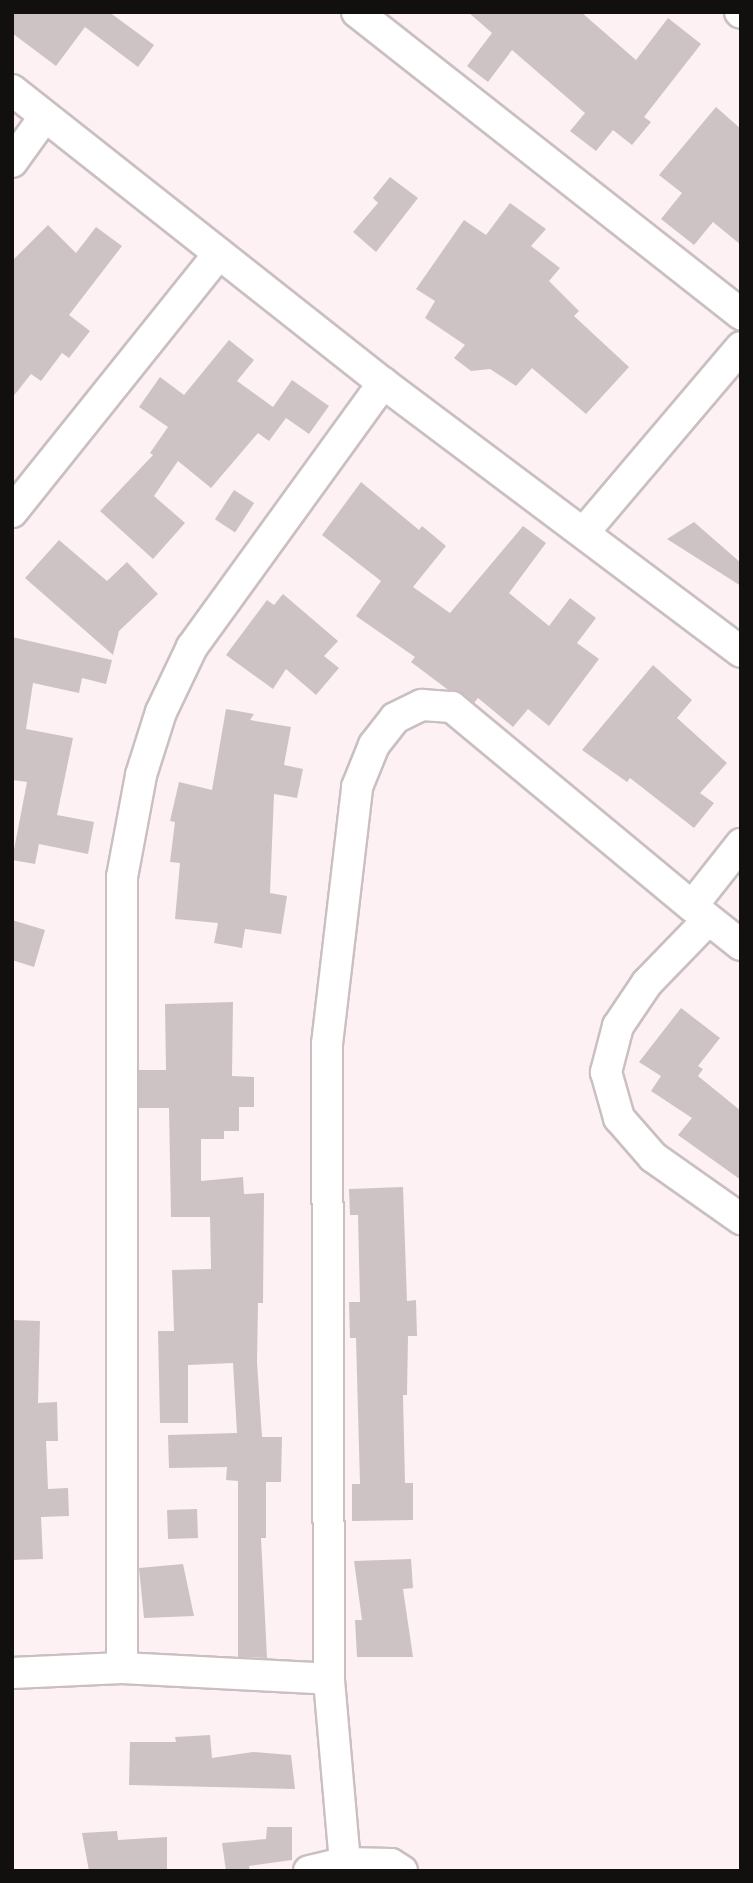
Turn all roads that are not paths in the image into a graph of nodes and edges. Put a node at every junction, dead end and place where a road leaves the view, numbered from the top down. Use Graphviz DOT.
graph roads {
  1 [pos="357,12"];
  2 [pos="12,90"];
  3 [pos="43,119"];
  4 [pos="12,162"];
  5 [pos="219,254"];
  6 [pos="741,314"];
  7 [pos="741,347"];
  8 [pos="383,383"];
  9 [pos="12,512"];
  10 [pos="585,531"];
  11 [pos="741,652"];
  12 [pos="741,845"];
  13 [pos="700,913"];
  14 [pos="741,945"];
  15 [pos="741,1219"];
  16 [pos="122,1668"];
  17 [pos="12,1673"];
  18 [pos="330,1679"];
  19 [pos="345,1863"];
  20 [pos="309,1871"];
  21 [pos="402,1871"];
  1 -- 6 [label="street"];
  2 -- 3 [label="street"];
  3 -- 4 [label="street"];
  3 -- 5 [label="street"];
  5 -- 8 [label="street"];
  5 -- 9 [label="street"];
  7 -- 10 [label="street"];
  8 -- 10 [label="street"];
  8 -- 16 [label="street"];
  10 -- 11 [label="street"];
  12 -- 13 [label="street"];
  13 -- 14 [label="street"];
  13 -- 15 [label="street"];
  13 -- 18 [label="street"];
  16 -- 17 [label="street"];
  16 -- 18 [label="street"];
  18 -- 19 [label="street"];
  19 -- 20 [label="street"];
  19 -- 21 [label="street"];
}
